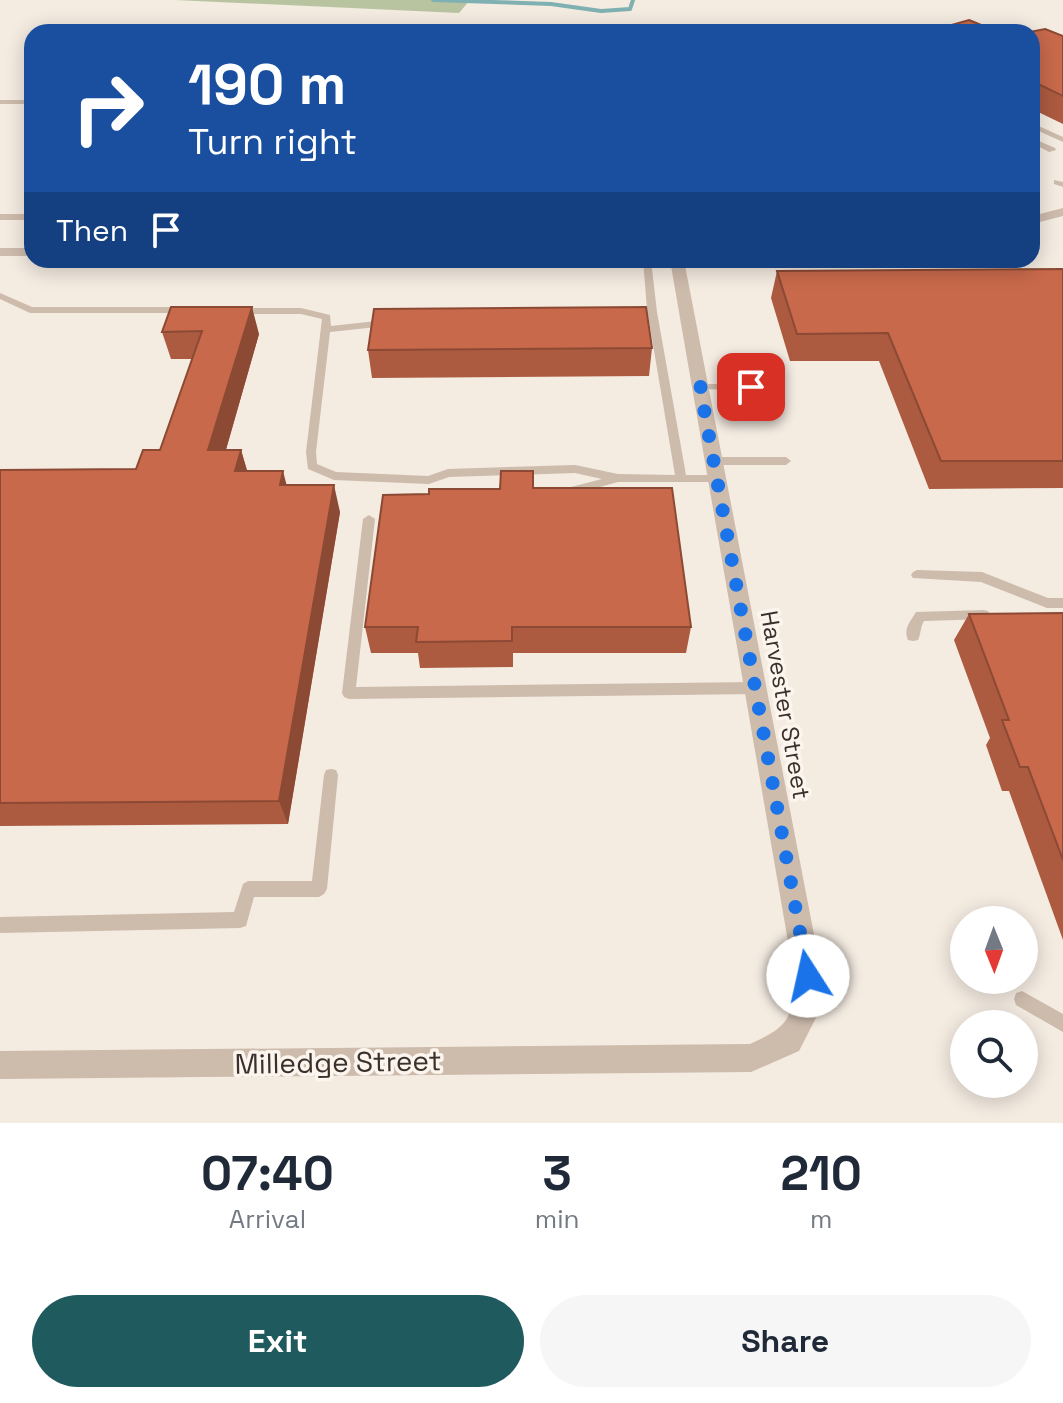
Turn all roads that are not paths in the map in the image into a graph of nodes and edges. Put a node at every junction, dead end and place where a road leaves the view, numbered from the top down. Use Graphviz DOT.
graph roads {
  1 [pos="0,102"];
  2 [pos="24,102"];
  3 [pos="1040,129"];
  4 [pos="1063,140"];
  5 [pos="1040,144"];
  6 [pos="1052,150"];
  7 [pos="1063,212"];
  8 [pos="0,217"];
  9 [pos="24,217"];
  10 [pos="1040,218"];
  11 [pos="0,252"];
  12 [pos="24,252"];
  13 [pos="648,268"];
  14 [pos="678,268"];
  15 [pos="0,296"];
  16 [pos="189,310"];
  17 [pos="221,311"];
  18 [pos="652,312"];
  19 [pos="614,314"];
  20 [pos="400,321"];
  21 [pos="325,330"];
  22 [pos="700,387"];
  23 [pos="751,387"];
  24 [pos="786,461"];
  25 [pos="716,470"];
  26 [pos="618,478"];
  27 [pos="681,478"];
  28 [pos="429,480"];
  29 [pos="449,491"];
  30 [pos="561,491"];
  31 [pos="369,519"];
  32 [pos="917,575"];
  33 [pos="1063,603"];
  34 [pos="999,615"];
  35 [pos="913,636"];
  36 [pos="756,688"];
  37 [pos="331,775"];
  38 [pos="0,925"];
  39 [pos="1022,999"];
  40 [pos="1063,1024"];
  41 [pos="676,1059"];
  42 [pos="0,1065"];
  1 -- 2 [label="lane"];
  3 -- 4 [label="lane"];
  5 -- 6 [label="lane"];
  7 -- 10 [label="street"];
  8 -- 9 [label="lane"];
  11 -- 12 [label="street"];
  13 -- 18 [label="lane"];
  14 -- 22 [label="street, Harvester Street"];
  15 -- 16 [label="lane"];
  17 -- 21 [label="lane"];
  18 -- 19 [label="lane"];
  18 -- 27 [label="lane"];
  20 -- 21 [label="lane"];
  21 -- 28 [label="lane"];
  22 -- 23 [label="lane"];
  22 -- 25 [label="street, Harvester Street"];
  24 -- 25 [label="lane"];
  25 -- 27 [label="lane"];
  25 -- 36 [label="street, Harvester Street"];
  26 -- 27 [label="lane"];
  26 -- 28 [label="lane"];
  26 -- 30 [label="lane"];
  28 -- 29 [label="lane"];
  31 -- 36 [label="lane"];
  32 -- 33 [label="lane"];
  34 -- 35 [label="lane"];
  36 -- 41 [label="street, Harvester Street"];
  37 -- 38 [label="lane"];
  39 -- 40 [label="lane"];
  41 -- 42 [label="street, Milledge Street"];
}
